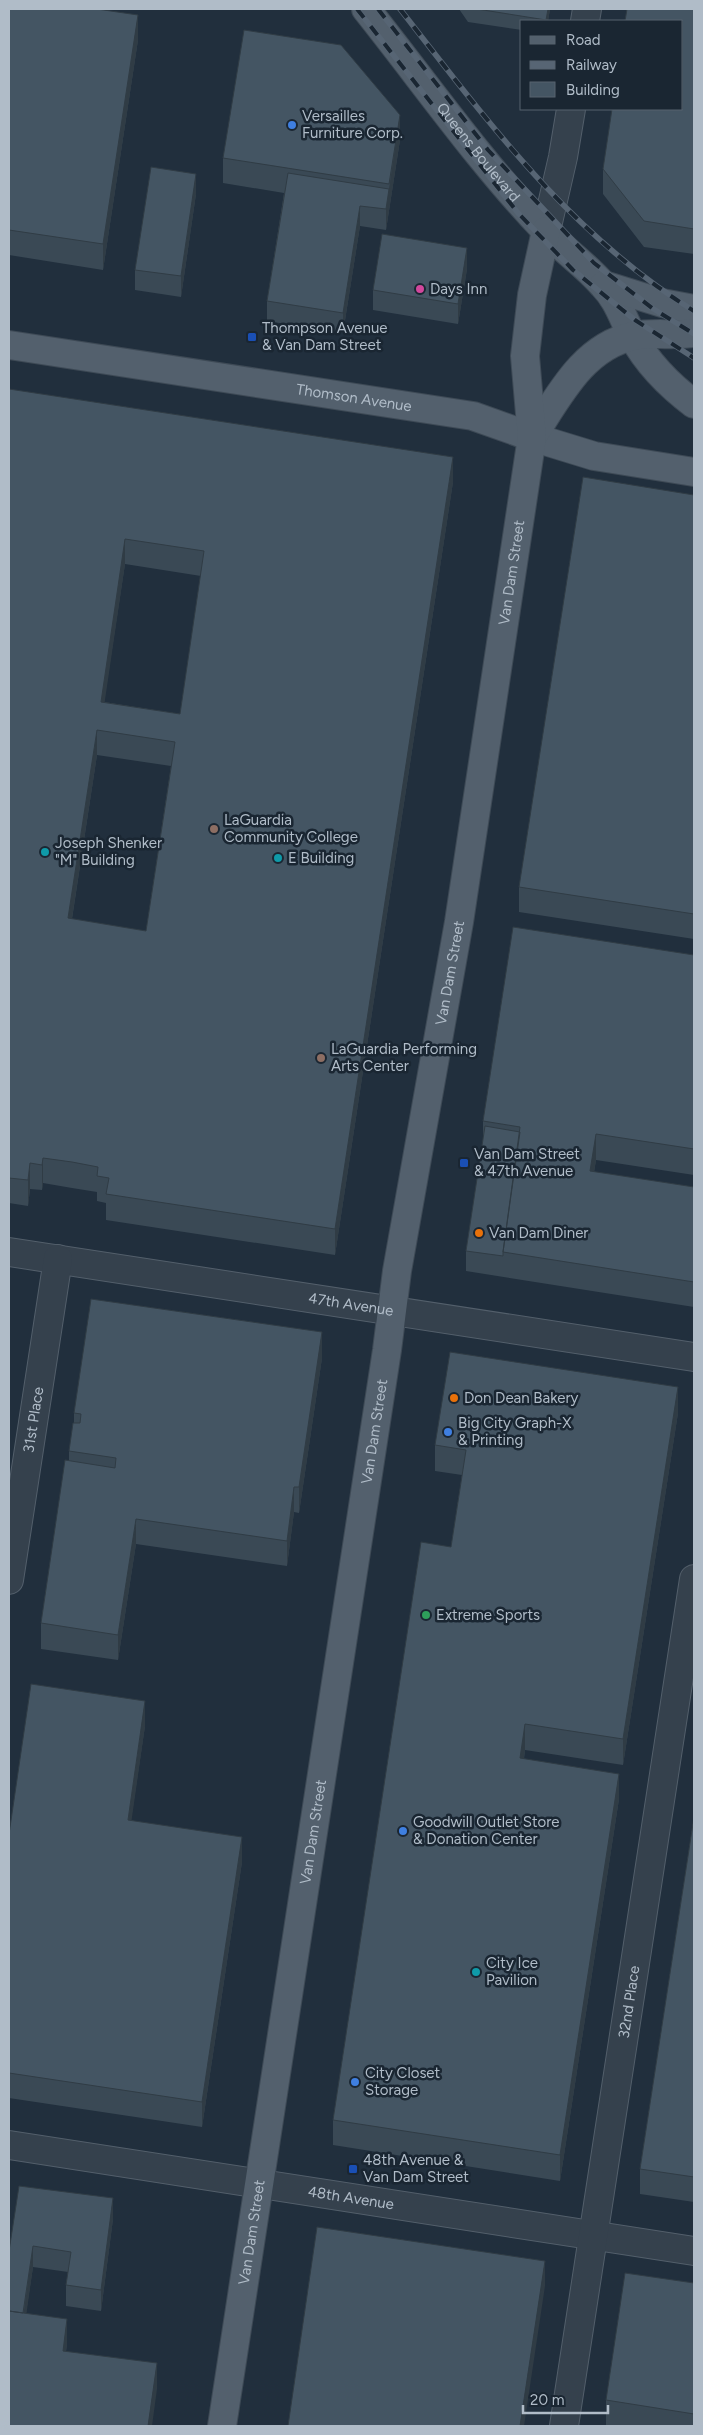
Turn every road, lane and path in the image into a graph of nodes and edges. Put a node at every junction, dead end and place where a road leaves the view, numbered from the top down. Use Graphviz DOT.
graph roads {
  1 [pos="366,9"];
  2 [pos="570,110"];
  3 [pos="546,231"];
  4 [pos="604,285"];
  5 [pos="694,308"];
  6 [pos="694,333"];
  7 [pos="632,336"];
  8 [pos="9,344"];
  9 [pos="694,404"];
  10 [pos="532,437"];
  11 [pos="694,472"];
  12 [pos="9,1252"];
  13 [pos="58,1259"];
  14 [pos="392,1310"];
  15 [pos="694,1357"];
  16 [pos="694,1579"];
  17 [pos="9,1580"];
  18 [pos="9,2145"];
  19 [pos="259,2184"];
  20 [pos="592,2236"];
  21 [pos="694,2251"];
  22 [pos="222,2426"];
  23 [pos="564,2426"];
  1 -- 3 [label="main road, Queens Boulevard"];
  2 -- 3 [label="street, Van Dam Street"];
  3 -- 4 [label="main road, Queens Boulevard"];
  3 -- 10 [label="main road, Van Dam Street"];
  4 -- 5 [label="main road, Queens Boulevard"];
  4 -- 7 [label="main road, Queens Boulevard"];
  6 -- 7 [label="main road"];
  7 -- 9 [label="main road, Queens Boulevard"];
  7 -- 10 [label="main road, Van Dam Street"];
  8 -- 10 [label="main road, Thomson Avenue"];
  10 -- 11 [label="main road, Thomson Avenue"];
  10 -- 14 [label="main road, Van Dam Street"];
  12 -- 13 [label="street, 47th Avenue"];
  13 -- 14 [label="street, 47th Avenue"];
  13 -- 17 [label="street, 31st Place"];
  14 -- 15 [label="street, 47th Avenue"];
  14 -- 19 [label="main road, Van Dam Street"];
  16 -- 20 [label="street, 32nd Place"];
  18 -- 19 [label="street, 48th Avenue"];
  19 -- 20 [label="street, 48th Avenue"];
  19 -- 22 [label="main road, Van Dam Street"];
  20 -- 21 [label="street, 48th Avenue"];
  20 -- 23 [label="street, 32nd Place"];
}
